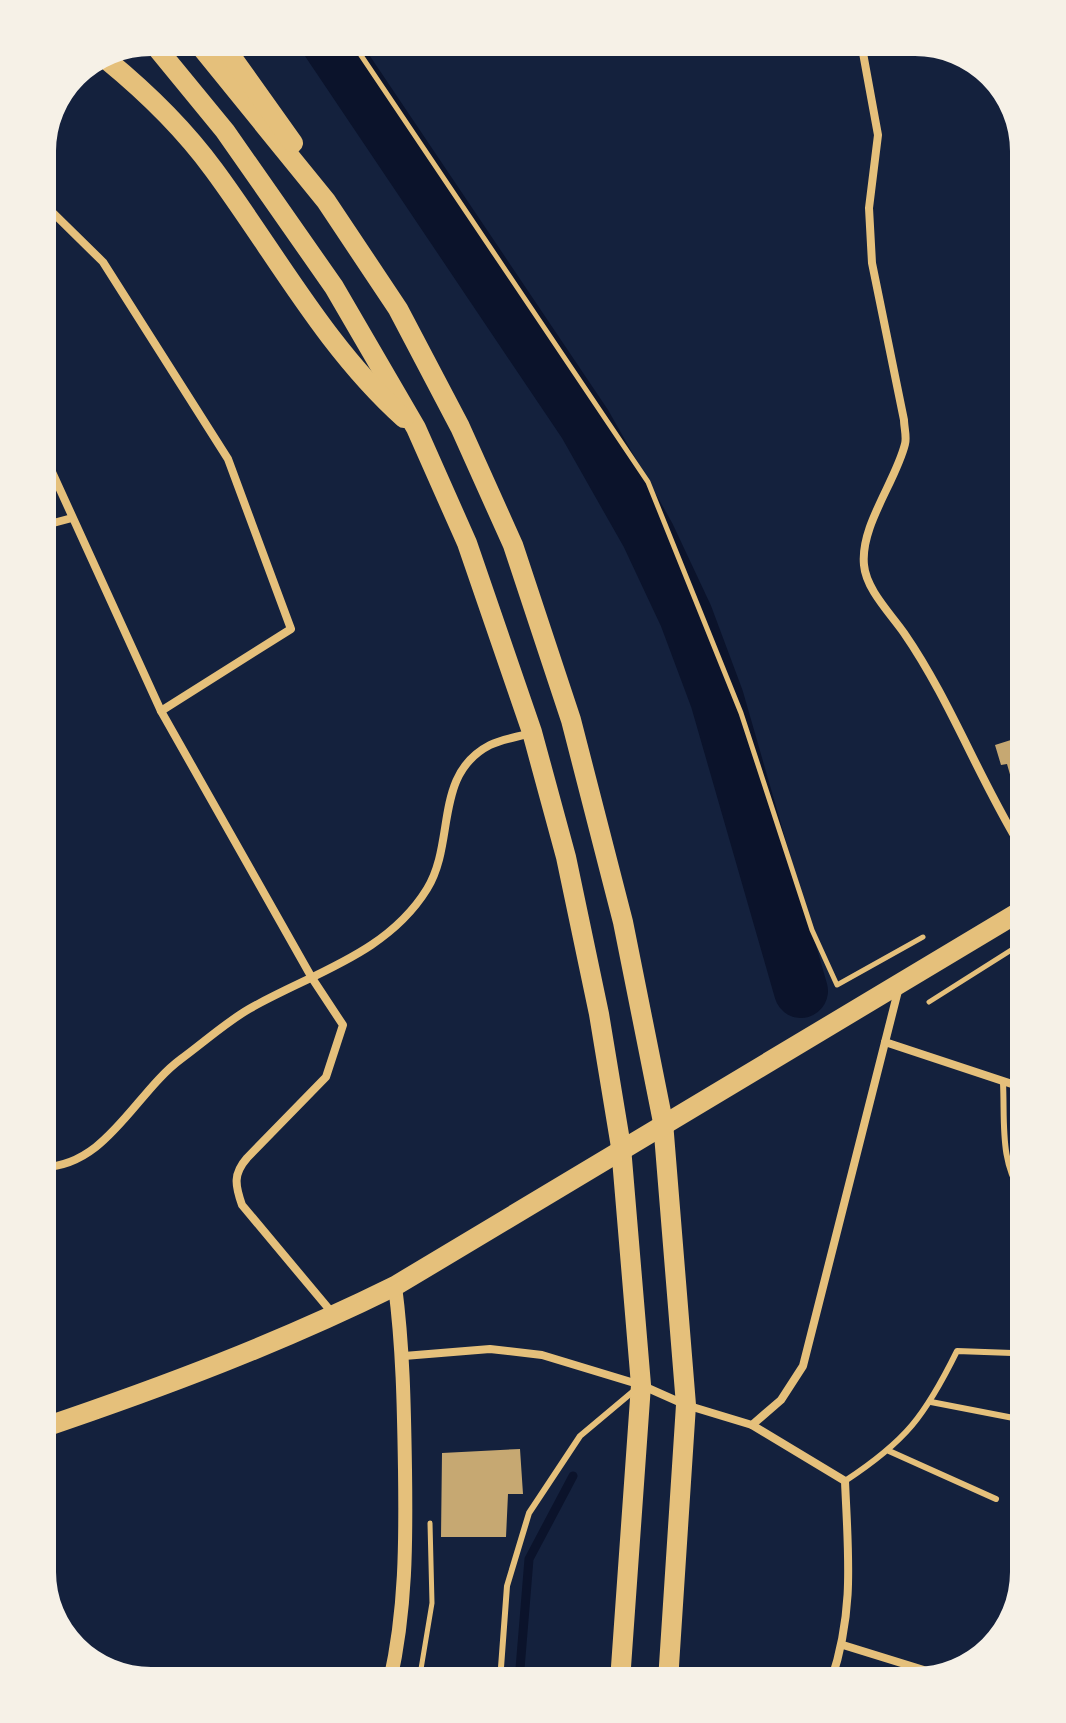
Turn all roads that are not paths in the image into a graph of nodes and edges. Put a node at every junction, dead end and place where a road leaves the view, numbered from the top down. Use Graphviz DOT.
graph roads {
  1 [pos="163,56"];
  2 [pos="208,56"];
  3 [pos="232,56"];
  4 [pos="864,56"];
  5 [pos="112,65"];
  6 [pos="326,201"];
  7 [pos="56,216"];
  8 [pos="416,428"];
  9 [pos="56,482"];
  10 [pos="72,518"];
  11 [pos="56,522"];
  12 [pos="161,711"];
  13 [pos="532,732"];
  14 [pos="1010,829"];
  15 [pos="1010,918"];
  16 [pos="312,978"];
  17 [pos="899,987"];
  18 [pos="885,1042"];
  19 [pos="1003,1083"];
  20 [pos="1010,1085"];
  21 [pos="663,1122"];
  22 [pos="621,1147"];
  23 [pos="56,1164"];
  24 [pos="1010,1174"];
  25 [pos="395,1286"];
  26 [pos="334,1316"];
  27 [pos="1010,1353"];
  28 [pos="404,1356"];
  29 [pos="641,1385"];
  30 [pos="931,1402"];
  31 [pos="686,1405"];
  32 [pos="1010,1417"];
  33 [pos="56,1423"];
  34 [pos="752,1425"];
  35 [pos="889,1451"];
  36 [pos="845,1481"];
  37 [pos="996,1499"];
  38 [pos="843,1645"];
  39 [pos="393,1667"];
  40 [pos="501,1667"];
  41 [pos="621,1667"];
  42 [pos="669,1667"];
  43 [pos="836,1667"];
  44 [pos="914,1667"];
  1 -- 8 [label="main road"];
  2 -- 6 [label="main road"];
  3 -- 6 [label="main road"];
  4 -- 14 [label="street"];
  5 -- 8 [label="main road"];
  6 -- 21 [label="main road"];
  7 -- 12 [label="street"];
  8 -- 13 [label="main road"];
  9 -- 10 [label="street"];
  10 -- 11 [label="street"];
  10 -- 12 [label="street"];
  12 -- 16 [label="street"];
  13 -- 16 [label="street"];
  13 -- 22 [label="main road"];
  15 -- 17 [label="main road"];
  16 -- 23 [label="street"];
  16 -- 26 [label="street"];
  17 -- 18 [label="street"];
  17 -- 21 [label="main road"];
  18 -- 19 [label="street"];
  18 -- 34 [label="street"];
  19 -- 20 [label="street"];
  19 -- 24 [label="lane"];
  21 -- 22 [label="main road"];
  21 -- 31 [label="main road"];
  22 -- 25 [label="main road"];
  22 -- 29 [label="main road"];
  25 -- 26 [label="main road"];
  25 -- 28 [label="street"];
  26 -- 33 [label="main road"];
  27 -- 30 [label="lane"];
  28 -- 29 [label="street"];
  28 -- 39 [label="street"];
  29 -- 31 [label="street"];
  29 -- 40 [label="lane"];
  29 -- 41 [label="main road"];
  30 -- 32 [label="lane"];
  30 -- 35 [label="lane"];
  31 -- 34 [label="street"];
  31 -- 42 [label="main road"];
  34 -- 36 [label="street"];
  35 -- 36 [label="lane"];
  35 -- 37 [label="lane"];
  36 -- 38 [label="street"];
  38 -- 43 [label="street"];
  38 -- 44 [label="street"];
}
